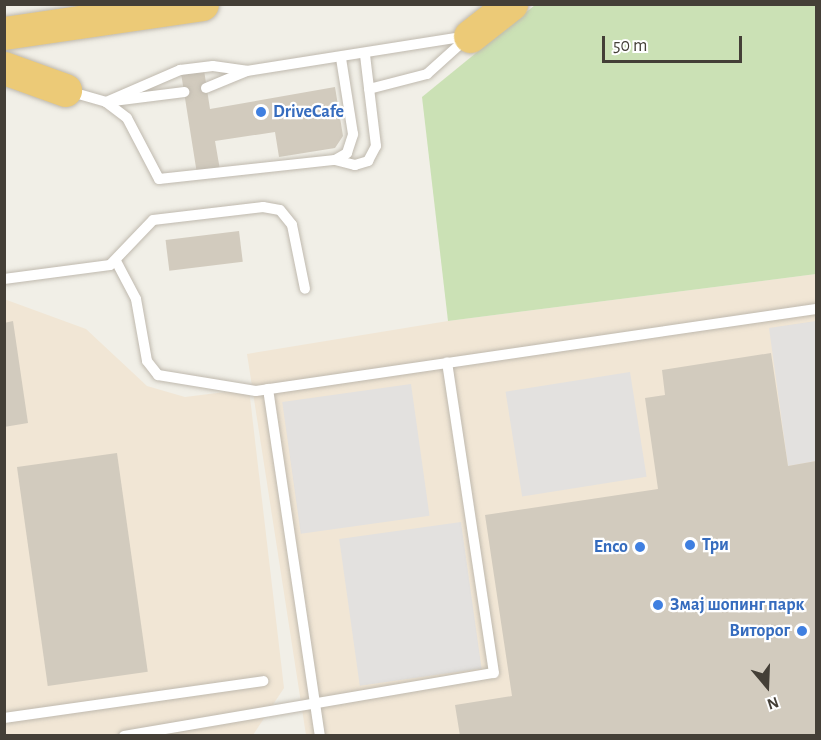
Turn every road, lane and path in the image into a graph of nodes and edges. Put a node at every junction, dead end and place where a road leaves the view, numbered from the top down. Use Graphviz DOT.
graph roads {
  1 [pos="202,4"];
  2 [pos="511,4"];
  3 [pos="4,33"];
  4 [pos="470,36"];
  5 [pos="365,55"];
  6 [pos="340,58"];
  7 [pos="4,68"];
  8 [pos="247,71"];
  9 [pos="206,88"];
  10 [pos="369,89"];
  11 [pos="64,90"];
  12 [pos="184,92"];
  13 [pos="106,102"];
  14 [pos="335,160"];
  15 [pos="116,261"];
  16 [pos="4,279"];
  17 [pos="305,290"];
  18 [pos="816,309"];
  19 [pos="447,363"];
  20 [pos="268,389"];
  21 [pos="263,681"];
  22 [pos="315,700"];
  23 [pos="4,718"];
  24 [pos="124,735"];
  25 [pos="320,735"];
  1 -- 3 [label="highway"];
  2 -- 4 [label="highway"];
  4 -- 5 [label="lane"];
  4 -- 10 [label="lane"];
  5 -- 6 [label="lane"];
  5 -- 10 [label="lane"];
  6 -- 8 [label="lane"];
  6 -- 14 [label="lane"];
  7 -- 11 [label="highway"];
  8 -- 9 [label="lane"];
  8 -- 13 [label="lane"];
  10 -- 14 [label="lane"];
  11 -- 13 [label="lane"];
  12 -- 13 [label="lane"];
  13 -- 14 [label="lane"];
  15 -- 16 [label="lane"];
  15 -- 17 [label="lane"];
  15 -- 20 [label="lane"];
  18 -- 19 [label="lane"];
  19 -- 20 [label="lane"];
  19 -- 22 [label="lane"];
  20 -- 22 [label="lane"];
  21 -- 23 [label="lane"];
  22 -- 24 [label="lane"];
  22 -- 25 [label="lane"];
}
